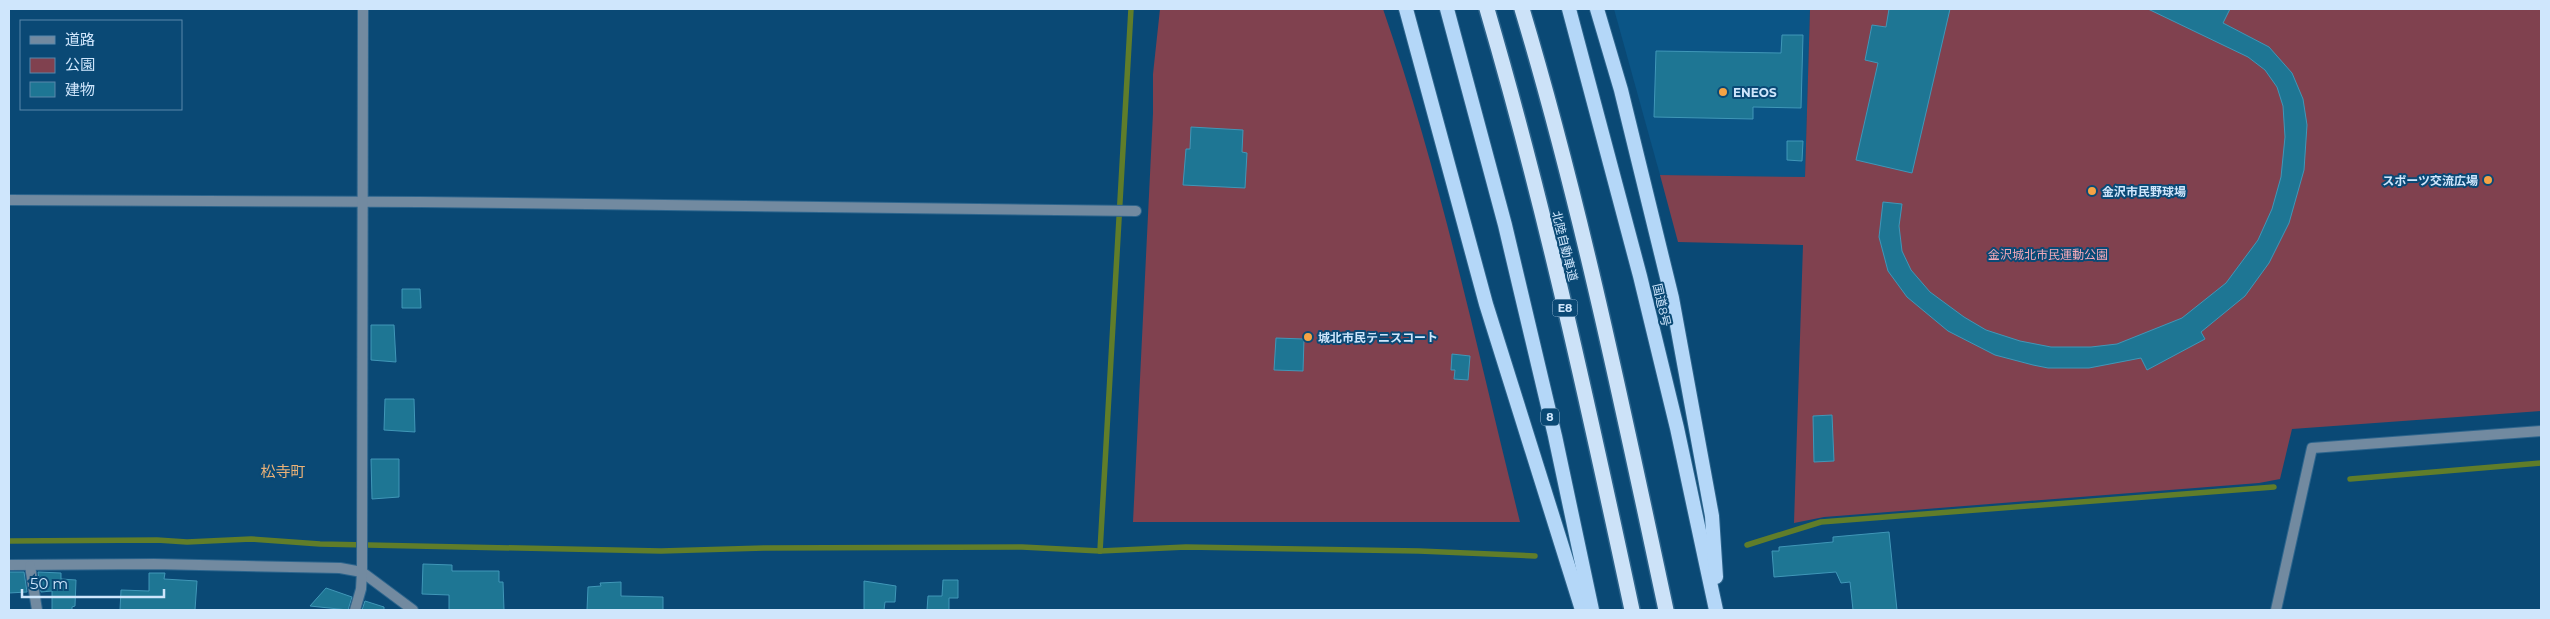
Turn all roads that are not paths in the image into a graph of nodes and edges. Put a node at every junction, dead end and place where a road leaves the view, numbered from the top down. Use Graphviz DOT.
graph roads {
  1 [pos="363,9"];
  2 [pos="1406,9"];
  3 [pos="1447,9"];
  4 [pos="1487,9"];
  5 [pos="1522,9"];
  6 [pos="1569,9"];
  7 [pos="1597,9"];
  8 [pos="9,200"];
  9 [pos="361,202"];
  10 [pos="1136,211"];
  11 [pos="2541,431"];
  12 [pos="9,565"];
  13 [pos="30,566"];
  14 [pos="362,572"];
  15 [pos="38,610"];
  16 [pos="355,610"];
  17 [pos="413,610"];
  18 [pos="1582,610"];
  19 [pos="1592,610"];
  20 [pos="1632,610"];
  21 [pos="1666,610"];
  22 [pos="1717,610"];
  23 [pos="2276,610"];
  1 -- 9 [label="street"];
  2 -- 18 [label="highway"];
  3 -- 19 [label="highway, 8"];
  4 -- 20 [label="highway, 北陸自動車道 / E8"];
  5 -- 21 [label="highway, 北陸自動車道"];
  6 -- 22 [label="highway, 国道8号"];
  7 -- 22 [label="highway"];
  8 -- 9 [label="street"];
  9 -- 10 [label="street"];
  9 -- 14 [label="street"];
  11 -- 23 [label="street"];
  12 -- 13 [label="street"];
  13 -- 14 [label="street"];
  13 -- 15 [label="street"];
  14 -- 16 [label="street"];
  14 -- 17 [label="street"];
}
